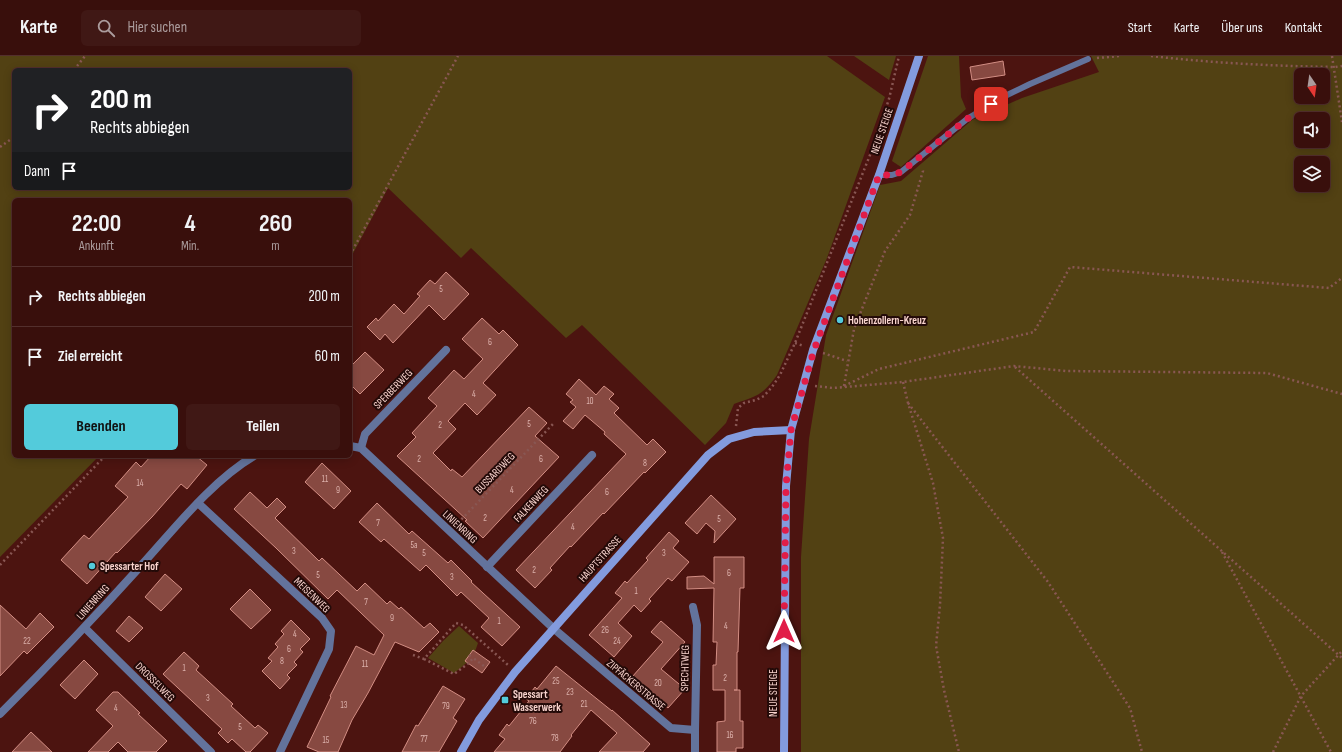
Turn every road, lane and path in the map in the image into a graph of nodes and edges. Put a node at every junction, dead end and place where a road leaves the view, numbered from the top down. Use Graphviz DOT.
graph roads {
  1 [pos="85,56"];
  2 [pos="458,56"];
  3 [pos="899,56"];
  4 [pos="919,56"];
  5 [pos="1120,56"];
  6 [pos="1150,56"];
  7 [pos="1332,56"];
  8 [pos="1088,59"];
  9 [pos="1342,66"];
  10 [pos="1335,67"];
  11 [pos="76,68"];
  12 [pos="1342,122"];
  13 [pos="12,138"];
  14 [pos="0,147"];
  15 [pos="920,156"];
  16 [pos="879,175"];
  17 [pos="352,251"];
  18 [pos="1342,278"];
  19 [pos="446,350"];
  20 [pos="814,350"];
  21 [pos="847,361"];
  22 [pos="1014,366"];
  23 [pos="903,382"];
  24 [pos="803,385"];
  25 [pos="844,386"];
  26 [pos="1342,394"];
  27 [pos="908,403"];
  28 [pos="553,424"];
  29 [pos="791,430"];
  30 [pos="740,436"];
  31 [pos="352,446"];
  32 [pos="361,448"];
  33 [pos="592,455"];
  34 [pos="104,458"];
  35 [pos="251,458"];
  36 [pos="198,503"];
  37 [pos="449,532"];
  38 [pos="1221,550"];
  39 [pos="0,565"];
  40 [pos="487,567"];
  41 [pos="694,607"];
  42 [pos="85,628"];
  43 [pos="553,628"];
  44 [pos="1342,651"];
  45 [pos="413,655"];
  46 [pos="469,655"];
  47 [pos="1339,655"];
  48 [pos="473,658"];
  49 [pos="1342,658"];
  50 [pos="424,659"];
  51 [pos="506,664"];
  52 [pos="484,666"];
  53 [pos="1301,696"];
  54 [pos="0,714"];
  55 [pos="695,730"];
  56 [pos="211,752"];
  57 [pos="280,752"];
  58 [pos="461,752"];
  59 [pos="695,752"];
  60 [pos="784,752"];
  61 [pos="960,752"];
  62 [pos="1142,752"];
  63 [pos="1273,752"];
  64 [pos="1331,752"];
  1 -- 11 [label="path"];
  2 -- 17 [label="path"];
  3 -- 30 [label="path"];
  4 -- 16 [label="main road, NEUE STEIGE"];
  5 -- 8 [label="path"];
  6 -- 10 [label="path"];
  7 -- 10 [label="path"];
  8 -- 15 [label="lane"];
  9 -- 10 [label="path"];
  10 -- 12 [label="path"];
  13 -- 14 [label="path"];
  15 -- 16 [label="lane"];
  15 -- 21 [label="path"];
  16 -- 20 [label="main road, NEUE STEIGE"];
  18 -- 25 [label="path"];
  19 -- 32 [label="street, SPERBERWEG"];
  20 -- 21 [label="path"];
  20 -- 24 [label="main road, NEUE STEIGE"];
  21 -- 25 [label="path"];
  22 -- 23 [label="path"];
  22 -- 26 [label="path"];
  22 -- 38 [label="path"];
  23 -- 25 [label="path"];
  23 -- 27 [label="path"];
  24 -- 25 [label="path"];
  24 -- 29 [label="main road, NEUE STEIGE"];
  27 -- 61 [label="path"];
  27 -- 62 [label="path"];
  28 -- 37 [label="path, BUSSARDWEG"];
  29 -- 30 [label="main road, HAUPTSTRASSE"];
  29 -- 60 [label="main road, NEUE STEIGE"];
  30 -- 43 [label="main road, HAUPTSTRASSE"];
  31 -- 32 [label="street"];
  32 -- 37 [label="street, LINIENRING"];
  33 -- 40 [label="street, FALKENWEG"];
  34 -- 39 [label="path"];
  35 -- 36 [label="street, LINIENRING"];
  36 -- 42 [label="street, LINIENRING"];
  36 -- 57 [label="street, MEISENWEG"];
  37 -- 40 [label="street, LINIENRING"];
  38 -- 47 [label="path"];
  38 -- 53 [label="path"];
  40 -- 43 [label="street, LINIENRING"];
  41 -- 55 [label="street, SPECHTWEG"];
  42 -- 54 [label="street, LINIENRING"];
  42 -- 56 [label="street, DROSSELWEG"];
  43 -- 55 [label="street, ZIPFÄCKERSTRASSE"];
  43 -- 58 [label="main road, HAUPTSTRASSE"];
  44 -- 47 [label="path"];
  45 -- 50 [label="path"];
  46 -- 48 [label="path"];
  47 -- 49 [label="path"];
  47 -- 53 [label="path"];
  48 -- 50 [label="path"];
  48 -- 52 [label="path"];
  50 -- 51 [label="path"];
  53 -- 63 [label="path"];
  53 -- 64 [label="path"];
  55 -- 59 [label="street"];
}
